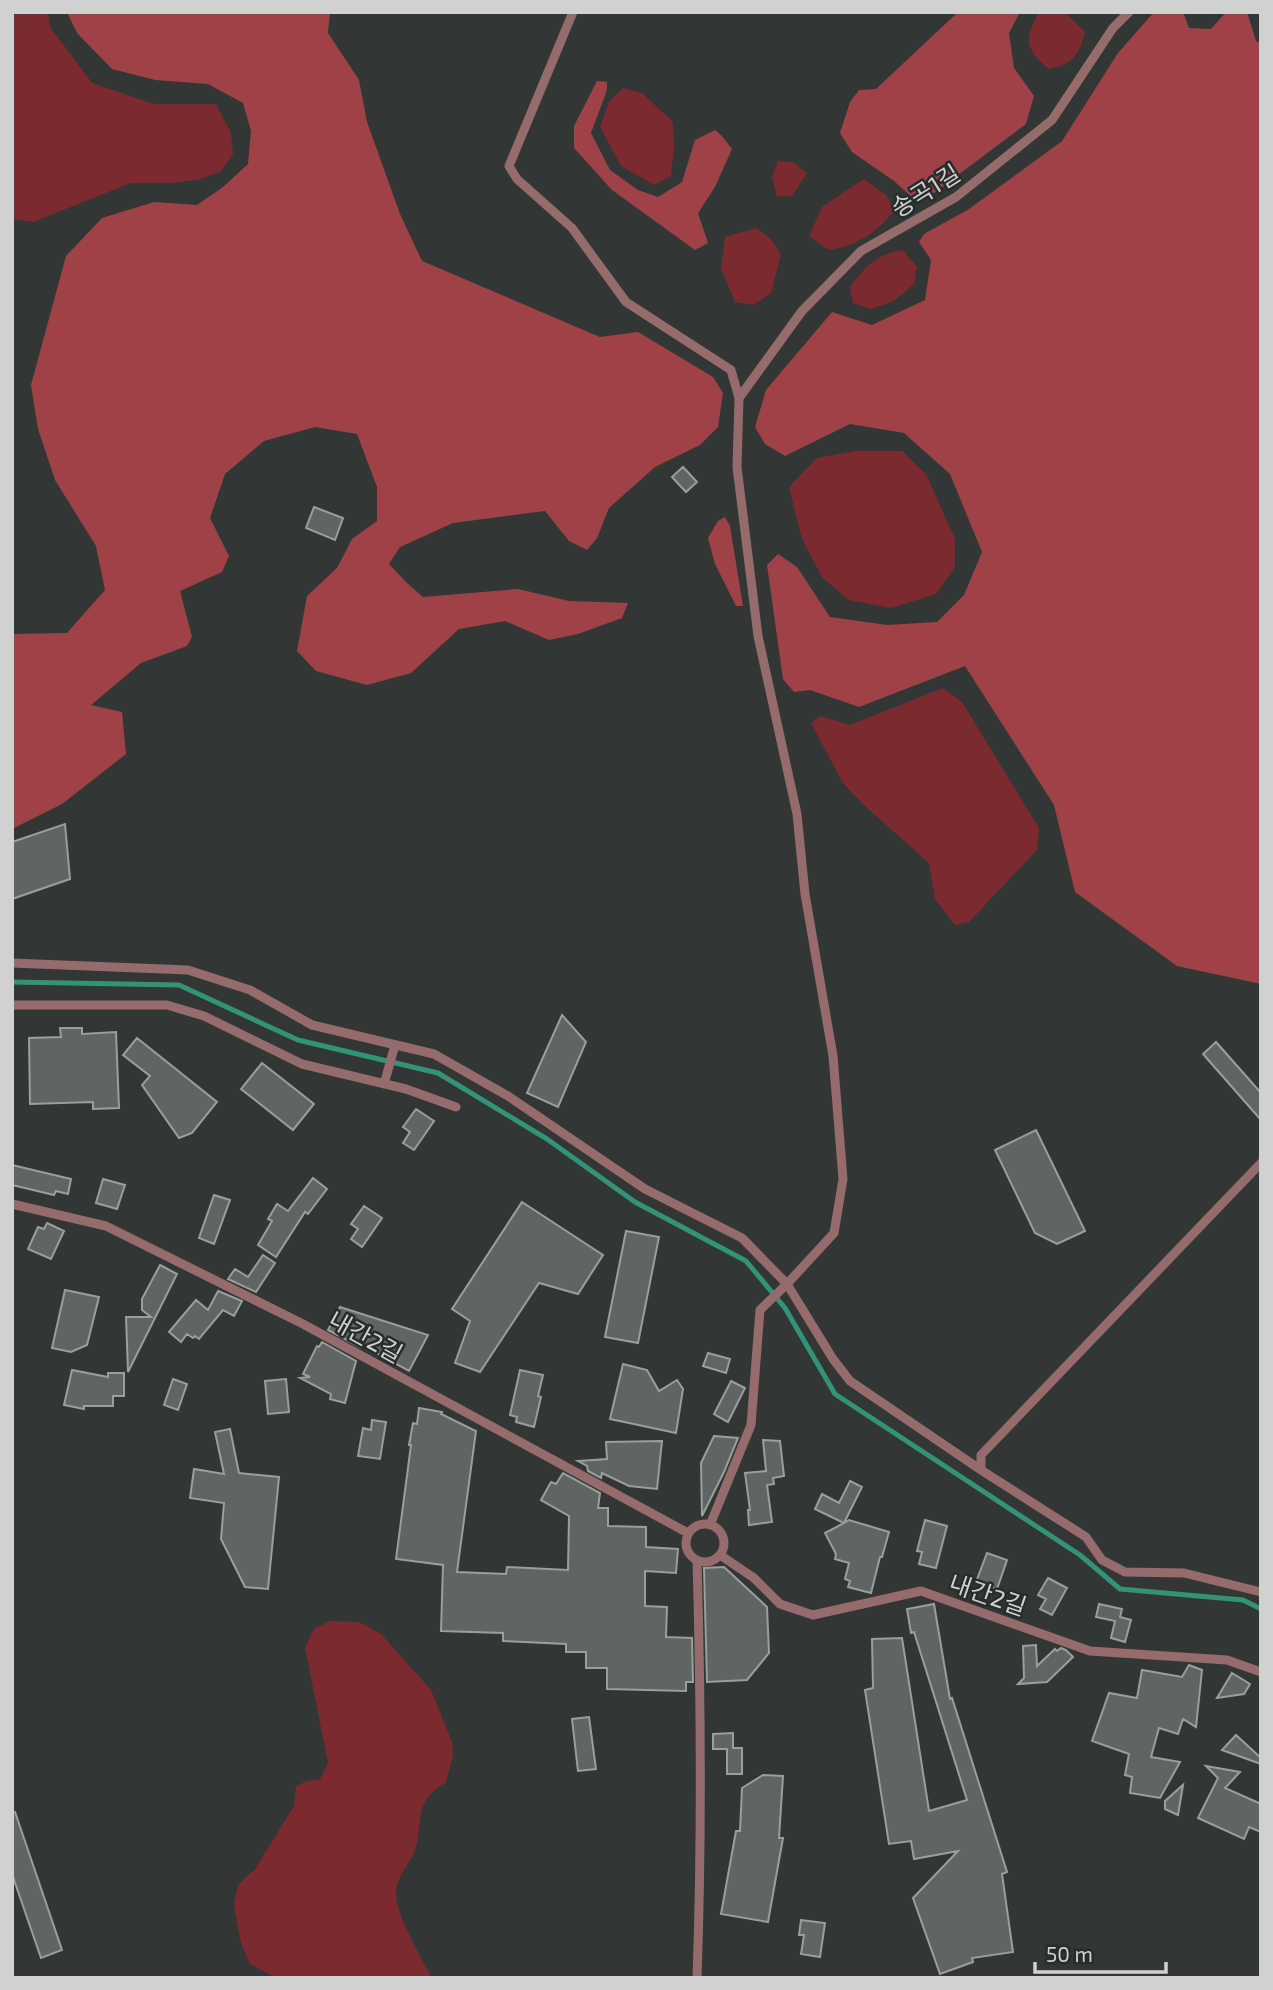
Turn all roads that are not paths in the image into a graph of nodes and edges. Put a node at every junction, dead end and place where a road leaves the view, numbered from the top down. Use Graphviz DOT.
graph roads {
  1 [pos="573,12"];
  2 [pos="1129,12"];
  3 [pos="739,398"];
  4 [pos="12,963"];
  5 [pos="12,1005"];
  6 [pos="395,1045"];
  7 [pos="384,1084"];
  8 [pos="456,1107"];
  9 [pos="1261,1163"];
  10 [pos="12,1204"];
  11 [pos="787,1284"];
  12 [pos="981,1469"];
  13 [pos="710,1525"];
  14 [pos="688,1533"];
  15 [pos="720,1555"];
  16 [pos="697,1560"];
  17 [pos="1261,1592"];
  18 [pos="1261,1672"];
  19 [pos="697,1978"];
  1 -- 3 [label="lane"];
  2 -- 3 [label="lane, 송곡1길"];
  3 -- 11 [label="lane"];
  4 -- 6 [label="lane"];
  5 -- 7 [label="lane"];
  6 -- 7 [label="lane"];
  6 -- 11 [label="lane"];
  7 -- 8 [label="lane"];
  9 -- 12 [label="lane"];
  10 -- 14 [label="lane, 내간2길"];
  11 -- 12 [label="lane"];
  11 -- 13 [label="lane"];
  12 -- 17 [label="lane"];
  13 -- 14 [label="lane"];
  13 -- 15 [label="lane"];
  14 -- 16 [label="lane"];
  15 -- 16 [label="lane"];
  15 -- 18 [label="lane, 내간2길"];
  16 -- 19 [label="lane"];
}
